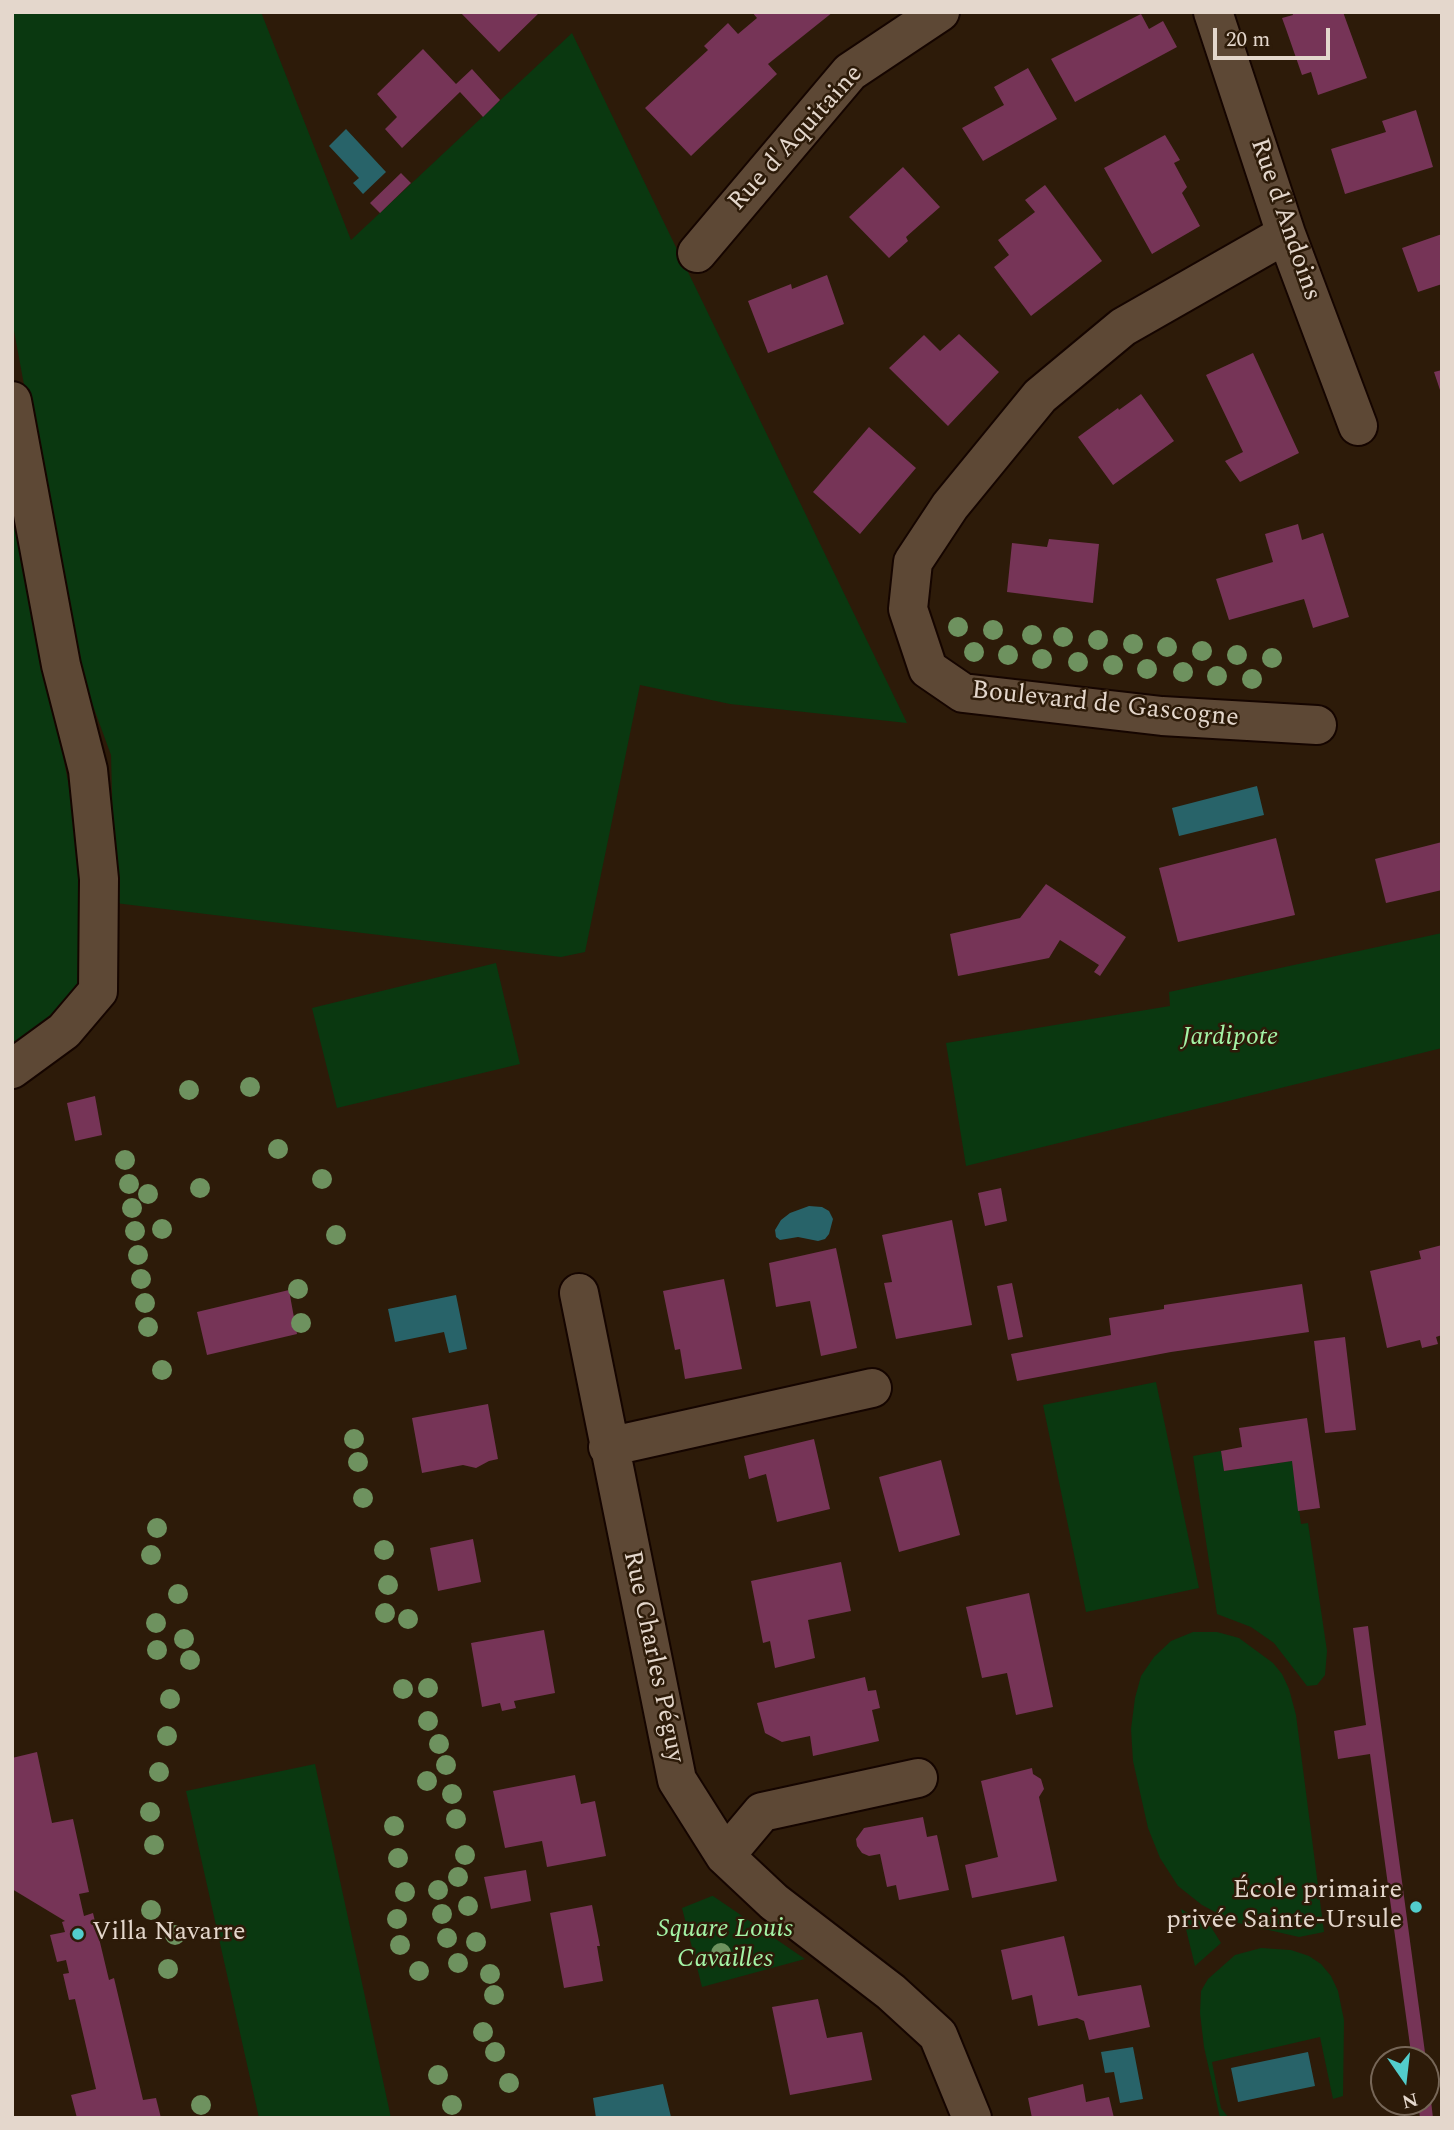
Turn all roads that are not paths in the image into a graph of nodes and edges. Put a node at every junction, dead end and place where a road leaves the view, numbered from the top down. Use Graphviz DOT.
graph roads {
  1 [pos="940,12"];
  2 [pos="1213,12"];
  3 [pos="1286,234"];
  4 [pos="696,253"];
  5 [pos="12,401"];
  6 [pos="1358,426"];
  7 [pos="1317,725"];
  8 [pos="12,1069"];
  9 [pos="579,1293"];
  10 [pos="872,1388"];
  11 [pos="608,1447"];
  12 [pos="918,1778"];
  13 [pos="725,1856"];
  14 [pos="972,2118"];
  1 -- 4 [label="street, Rue d'Aquitaine"];
  2 -- 3 [label="street, Rue d'Andoins"];
  3 -- 6 [label="street, Rue d'Andoins"];
  3 -- 7 [label="street, Boulevard de Gascogne"];
  5 -- 8 [label="street"];
  9 -- 11 [label="street, Rue Charles Péguy"];
  10 -- 11 [label="street"];
  11 -- 13 [label="street, Rue Charles Péguy"];
  12 -- 13 [label="street"];
  13 -- 14 [label="street, Rue Charles Péguy"];
}
